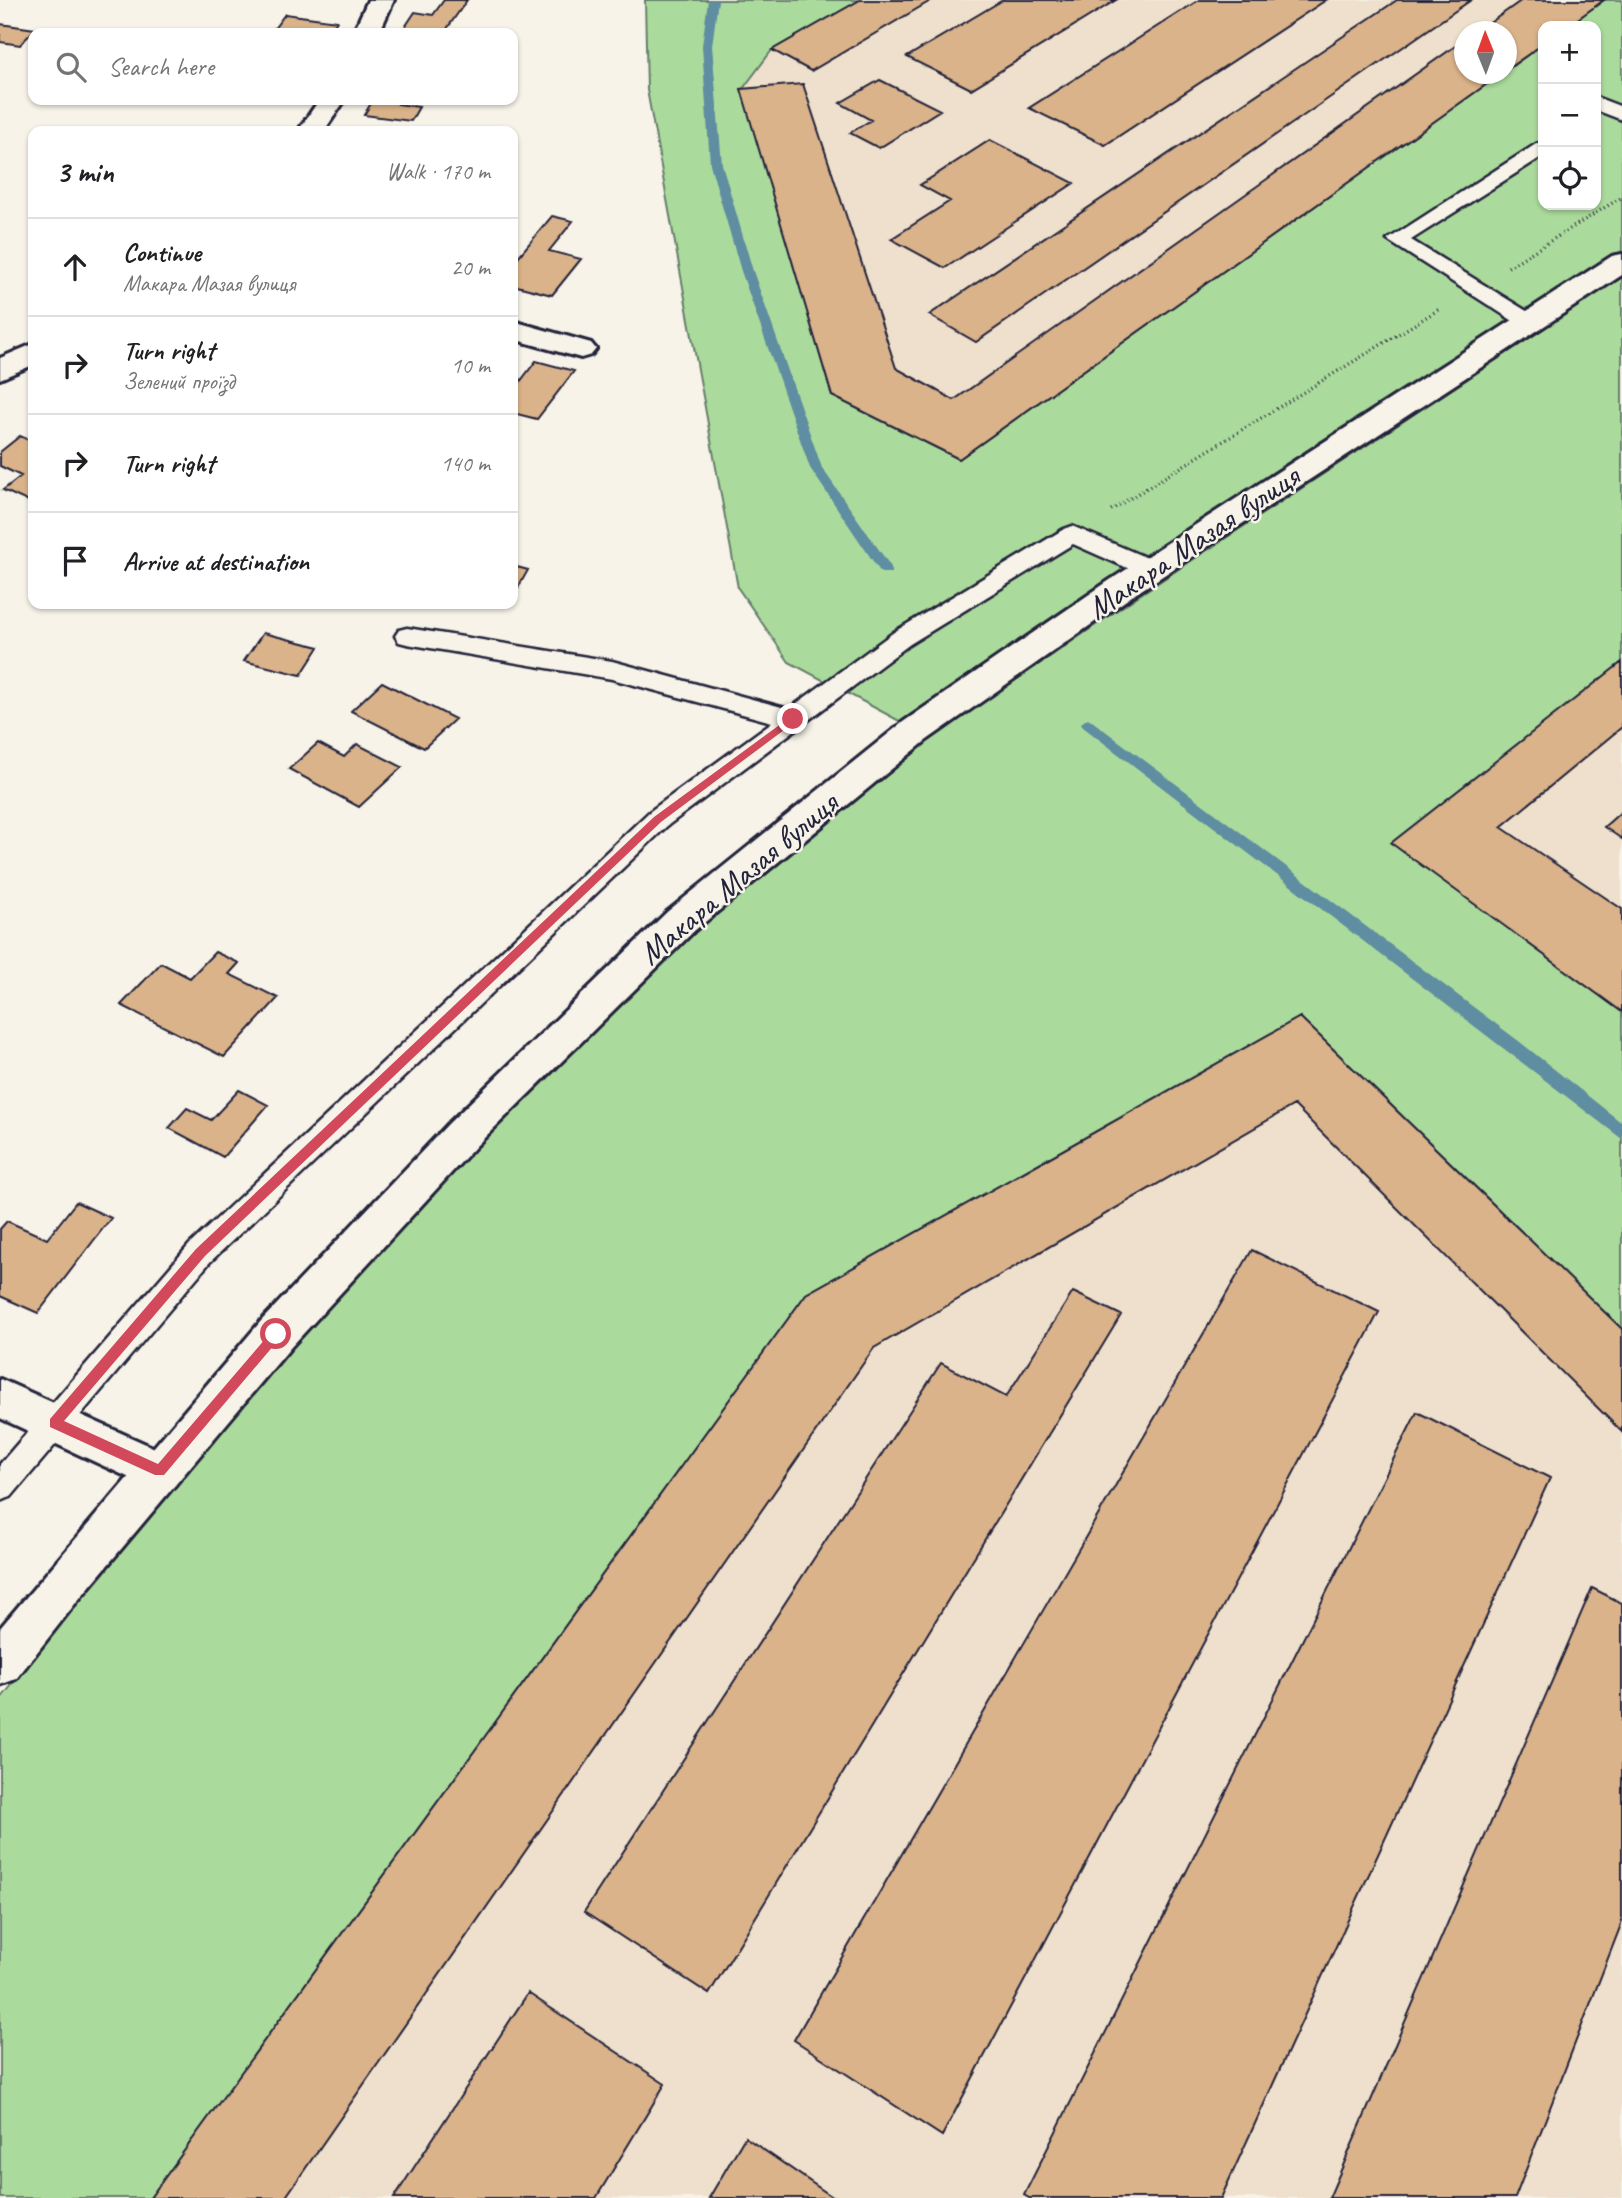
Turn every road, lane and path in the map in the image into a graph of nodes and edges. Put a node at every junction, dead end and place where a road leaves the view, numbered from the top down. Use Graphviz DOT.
graph roads {
  1 [pos="381,0"];
  2 [pos="368,28"];
  3 [pos="328,105"];
  4 [pos="314,126"];
  5 [pos="1538,151"];
  6 [pos="1622,197"];
  7 [pos="1622,262"];
  8 [pos="1474,288"];
  9 [pos="1528,321"];
  10 [pos="518,331"];
  11 [pos="581,349"];
  12 [pos="28,356"];
  13 [pos="0,370"];
  14 [pos="1072,534"];
  15 [pos="1151,569"];
  16 [pos="407,636"];
  17 [pos="793,719"];
  18 [pos="0,1398"];
  19 [pos="55,1423"];
  20 [pos="160,1471"];
  21 [pos="0,1487"];
  22 [pos="0,1663"];
  1 -- 2 [label="main road"];
  3 -- 4 [label="main road"];
  5 -- 8 [label="lane"];
  6 -- 8 [label="path"];
  7 -- 9 [label="main road, Макара Мазая вулиця"];
  8 -- 9 [label="lane"];
  8 -- 14 [label="path"];
  9 -- 15 [label="main road, Макара Мазая вулиця"];
  10 -- 11 [label="main road"];
  12 -- 13 [label="main road"];
  14 -- 15 [label="lane"];
  14 -- 17 [label="lane"];
  15 -- 20 [label="main road, Макара Мазая вулиця"];
  16 -- 17 [label="lane"];
  17 -- 19 [label="lane"];
  18 -- 19 [label="main road"];
  19 -- 20 [label="main road"];
  19 -- 21 [label="lane"];
  20 -- 22 [label="main road, Макара Мазая вулиця"];
}
